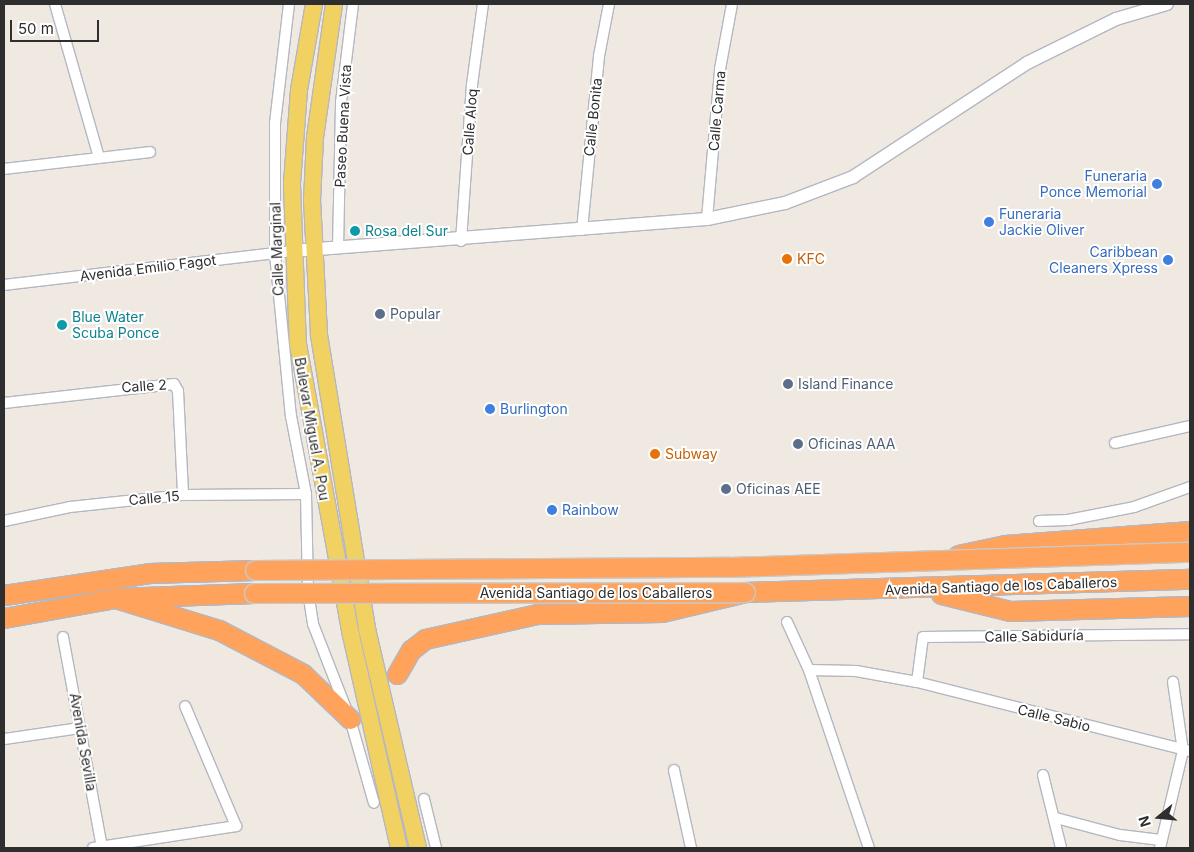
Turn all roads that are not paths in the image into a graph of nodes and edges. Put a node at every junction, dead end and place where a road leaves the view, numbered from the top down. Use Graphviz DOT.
graph roads {
  1 [pos="55,4"];
  2 [pos="289,4"];
  3 [pos="314,4"];
  4 [pos="334,4"];
  5 [pos="353,4"];
  6 [pos="483,4"];
  7 [pos="609,4"];
  8 [pos="732,4"];
  9 [pos="1167,4"];
  10 [pos="150,152"];
  11 [pos="99,157"];
  12 [pos="4,169"];
  13 [pos="707,219"];
  14 [pos="582,230"];
  15 [pos="461,241"];
  16 [pos="338,248"];
  17 [pos="313,249"];
  18 [pos="292,251"];
  19 [pos="275,254"];
  20 [pos="4,285"];
  21 [pos="4,403"];
  22 [pos="1190,426"];
  23 [pos="1115,443"];
  24 [pos="1190,487"];
  25 [pos="306,494"];
  26 [pos="183,495"];
  27 [pos="4,521"];
  28 [pos="1039,521"];
  29 [pos="1190,531"];
  30 [pos="1190,552"];
  31 [pos="920,562"];
  32 [pos="1190,579"];
  33 [pos="922,589"];
  34 [pos="745,592"];
  35 [pos="4,595"];
  36 [pos="115,598"];
  37 [pos="1190,606"];
  38 [pos="4,618"];
  39 [pos="787,622"];
  40 [pos="1190,634"];
  41 [pos="63,637"];
  42 [pos="809,670"];
  43 [pos="397,674"];
  44 [pos="917,682"];
  45 [pos="1173,682"];
  46 [pos="185,706"];
  47 [pos="350,719"];
  48 [pos="80,728"];
  49 [pos="4,739"];
  50 [pos="1187,751"];
  51 [pos="674,770"];
  52 [pos="1043,775"];
  53 [pos="424,799"];
  54 [pos="374,803"];
  55 [pos="1056,818"];
  56 [pos="1160,844"];
  57 [pos="99,848"];
  58 [pos="399,848"];
  59 [pos="418,848"];
  60 [pos="436,848"];
  61 [pos="691,848"];
  62 [pos="869,848"];
  63 [pos="1061,848"];
  1 -- 11 [label="street"];
  2 -- 19 [label="street, Calle Marginal"];
  3 -- 18 [label="main road, Bulevar Miguel A. Pou"];
  4 -- 17 [label="main road, Bulevar Miguel A. Pou"];
  5 -- 16 [label="street, Paseo Buena Vista"];
  6 -- 15 [label="street, Calle Aloq"];
  7 -- 14 [label="street, Calle Bonita"];
  8 -- 13 [label="street, Calle Carma"];
  9 -- 13 [label="street"];
  10 -- 11 [label="street"];
  11 -- 12 [label="street"];
  13 -- 14 [label="street"];
  14 -- 15 [label="street"];
  15 -- 16 [label="street"];
  16 -- 17 [label="street"];
  17 -- 18 [label="street"];
  17 -- 59 [label="main road, Bulevar Miguel A. Pou"];
  18 -- 19 [label="street, Avenida Emilio Fagot"];
  18 -- 58 [label="main road, Bulevar Miguel A. Pou"];
  19 -- 20 [label="street, Avenida Emilio Fagot"];
  19 -- 25 [label="street, Calle Marginal"];
  21 -- 26 [label="street, Calle 2"];
  22 -- 23 [label="street"];
  24 -- 28 [label="street"];
  25 -- 26 [label="street, Calle 15"];
  25 -- 47 [label="street, Calle Marginal"];
  26 -- 27 [label="street, Calle 15"];
  29 -- 31 [label="highway, bridge"];
  30 -- 31 [label="highway, Avenida Santiago de los Caballeros, bridge"];
  31 -- 35 [label="highway, Avenida Santiago de los Caballeros, bridge"];
  32 -- 33 [label="highway, Avenida Santiago de los Caballeros"];
  33 -- 34 [label="highway, Avenida Santiago de los Caballeros"];
  33 -- 37 [label="highway"];
  34 -- 36 [label="highway, Avenida Santiago de los Caballeros, bridge"];
  34 -- 43 [label="highway, bridge"];
  36 -- 38 [label="highway, Avenida Santiago de los Caballeros"];
  36 -- 47 [label="highway"];
  39 -- 42 [label="street"];
  40 -- 44 [label="street, Calle Sabiduría"];
  41 -- 48 [label="street, Avenida Sevilla"];
  42 -- 44 [label="street, Calle Sabio"];
  42 -- 62 [label="street"];
  44 -- 50 [label="street, Calle Sabio"];
  45 -- 50 [label="street"];
  46 -- 57 [label="street"];
  47 -- 54 [label="street, Calle Marginal"];
  48 -- 49 [label="street"];
  48 -- 57 [label="street, Avenida Sevilla"];
  50 -- 56 [label="street"];
  51 -- 61 [label="street"];
  52 -- 55 [label="street"];
  53 -- 60 [label="street"];
  55 -- 56 [label="street"];
  55 -- 63 [label="street"];
}
